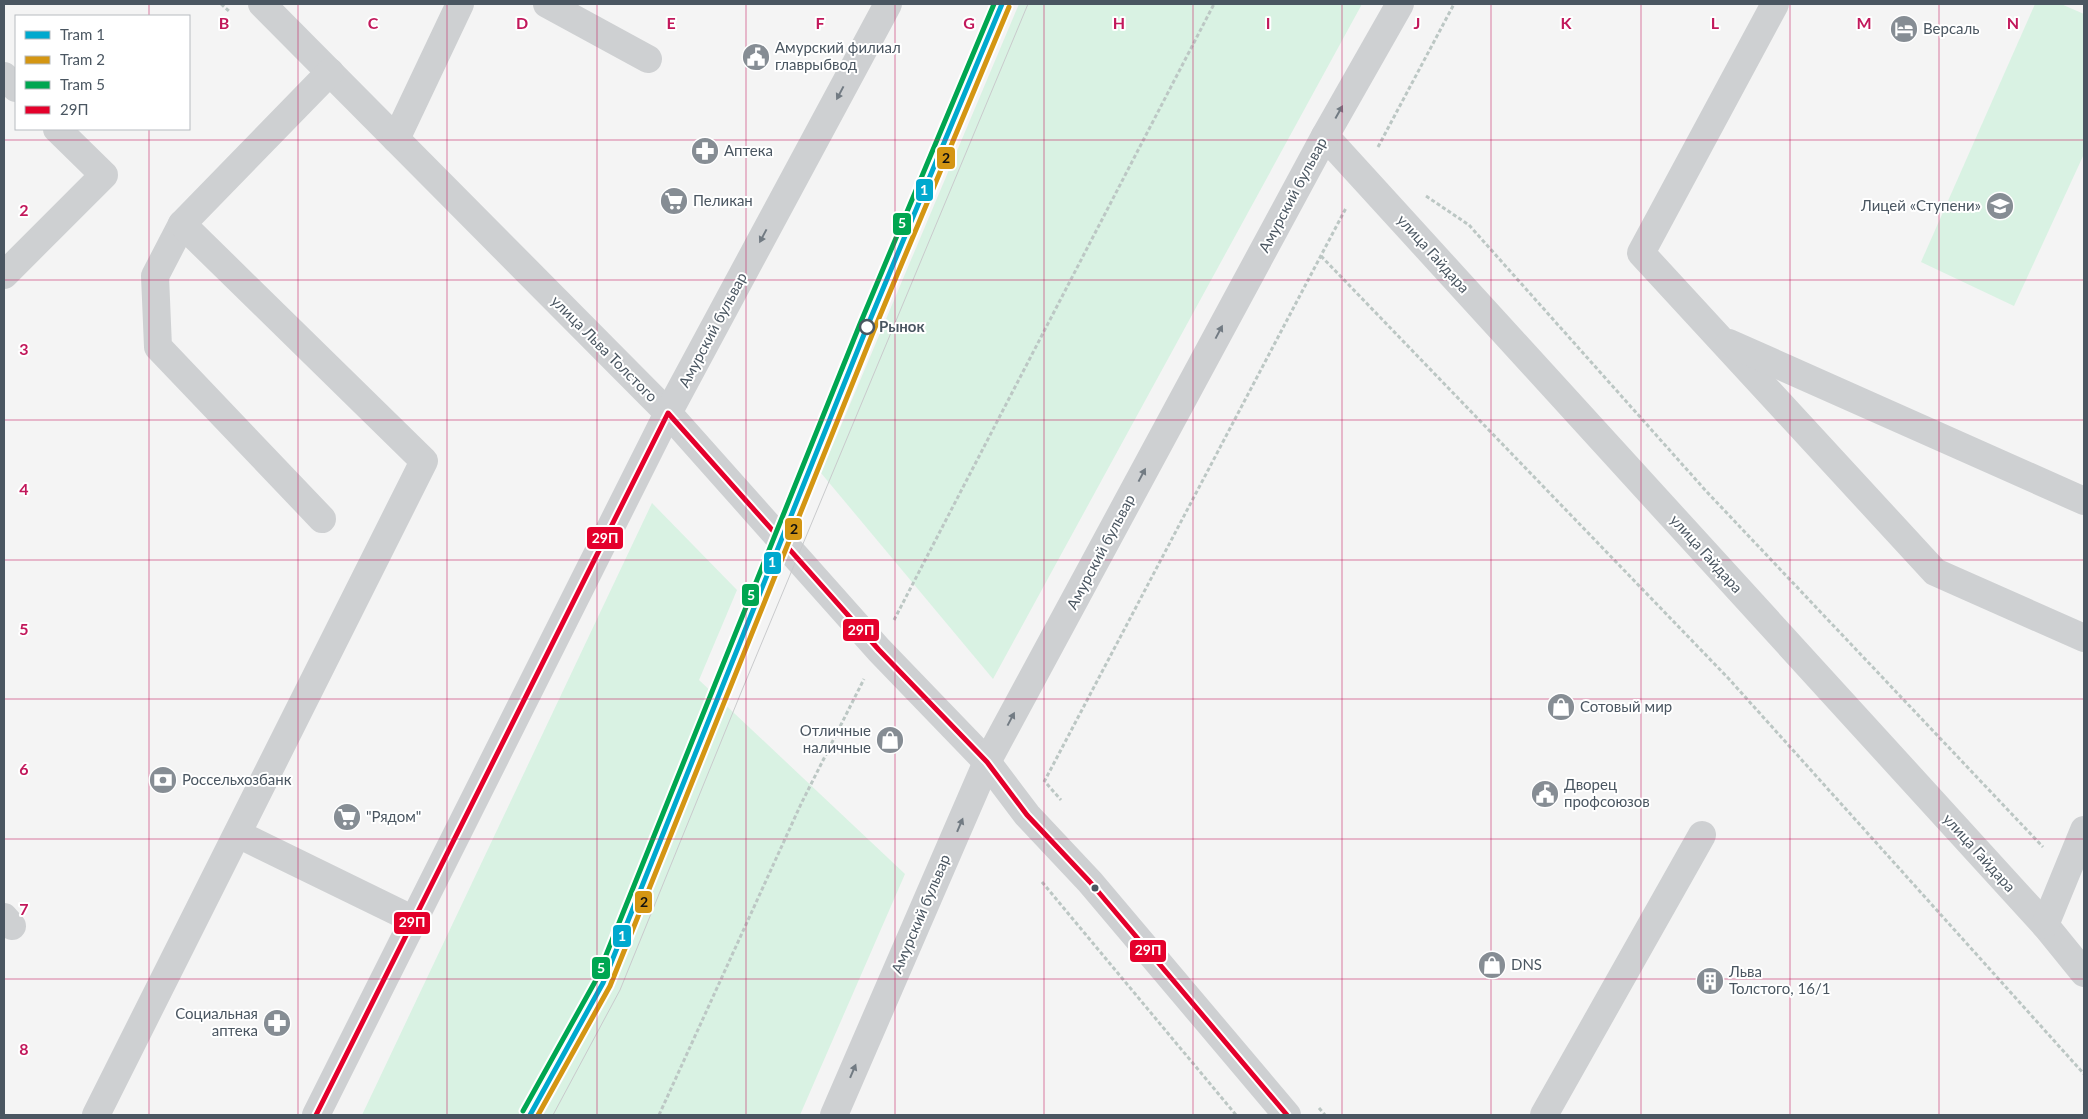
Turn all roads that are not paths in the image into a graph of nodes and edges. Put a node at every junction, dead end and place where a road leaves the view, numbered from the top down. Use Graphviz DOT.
graph roads {
  1 [pos="262,4"];
  2 [pos="460,4"];
  3 [pos="547,4"];
  4 [pos="888,4"];
  5 [pos="1400,4"];
  6 [pos="1775,4"];
  7 [pos="648,59"];
  8 [pos="330,72"];
  9 [pos="4,76"];
  10 [pos="15,87"];
  11 [pos="58,130"];
  12 [pos="1325,136"];
  13 [pos="396,139"];
  14 [pos="182,224"];
  15 [pos="4,275"];
  16 [pos="1720,338"];
  17 [pos="668,414"];
  18 [pos="2084,501"];
  19 [pos="322,519"];
  20 [pos="2084,638"];
  21 [pos="987,762"];
  22 [pos="2084,830"];
  23 [pos="238,834"];
  24 [pos="1702,836"];
  25 [pos="414,920"];
  26 [pos="2046,925"];
  27 [pos="2084,973"];
  28 [pos="96,1115"];
  29 [pos="316,1115"];
  30 [pos="834,1115"];
  31 [pos="1287,1115"];
  32 [pos="1544,1115"];
  1 -- 8 [label="street, улица Льва Толстого"];
  2 -- 13 [label="street"];
  3 -- 7 [label="street"];
  4 -- 17 [label="street, Амурский бульвар, one-way"];
  12 -- 5 [label="street, Амурский бульвар, one-way"];
  6 -- 16 [label="street"];
  8 -- 13 [label="street, улица Льва Толстого"];
  8 -- 14 [label="street"];
  9 -- 10 [label="street"];
  11 -- 15 [label="street"];
  21 -- 12 [label="street, Амурский бульвар, one-way"];
  12 -- 26 [label="street, улица Гайдара"];
  13 -- 17 [label="street, улица Льва Толстого"];
  14 -- 19 [label="street"];
  14 -- 23 [label="street"];
  16 -- 18 [label="street"];
  16 -- 20 [label="street"];
  17 -- 21 [label="street, улица Льва Толстого"];
  17 -- 25 [label="street, Амурский бульвар"];
  30 -- 21 [label="street, Амурский бульвар, one-way"];
  21 -- 31 [label="street, улица Льва Толстого"];
  22 -- 26 [label="street"];
  23 -- 25 [label="street"];
  23 -- 28 [label="street"];
  24 -- 32 [label="street"];
  25 -- 29 [label="street, Амурский бульвар"];
  26 -- 27 [label="street, улица Гайдара"];
}
